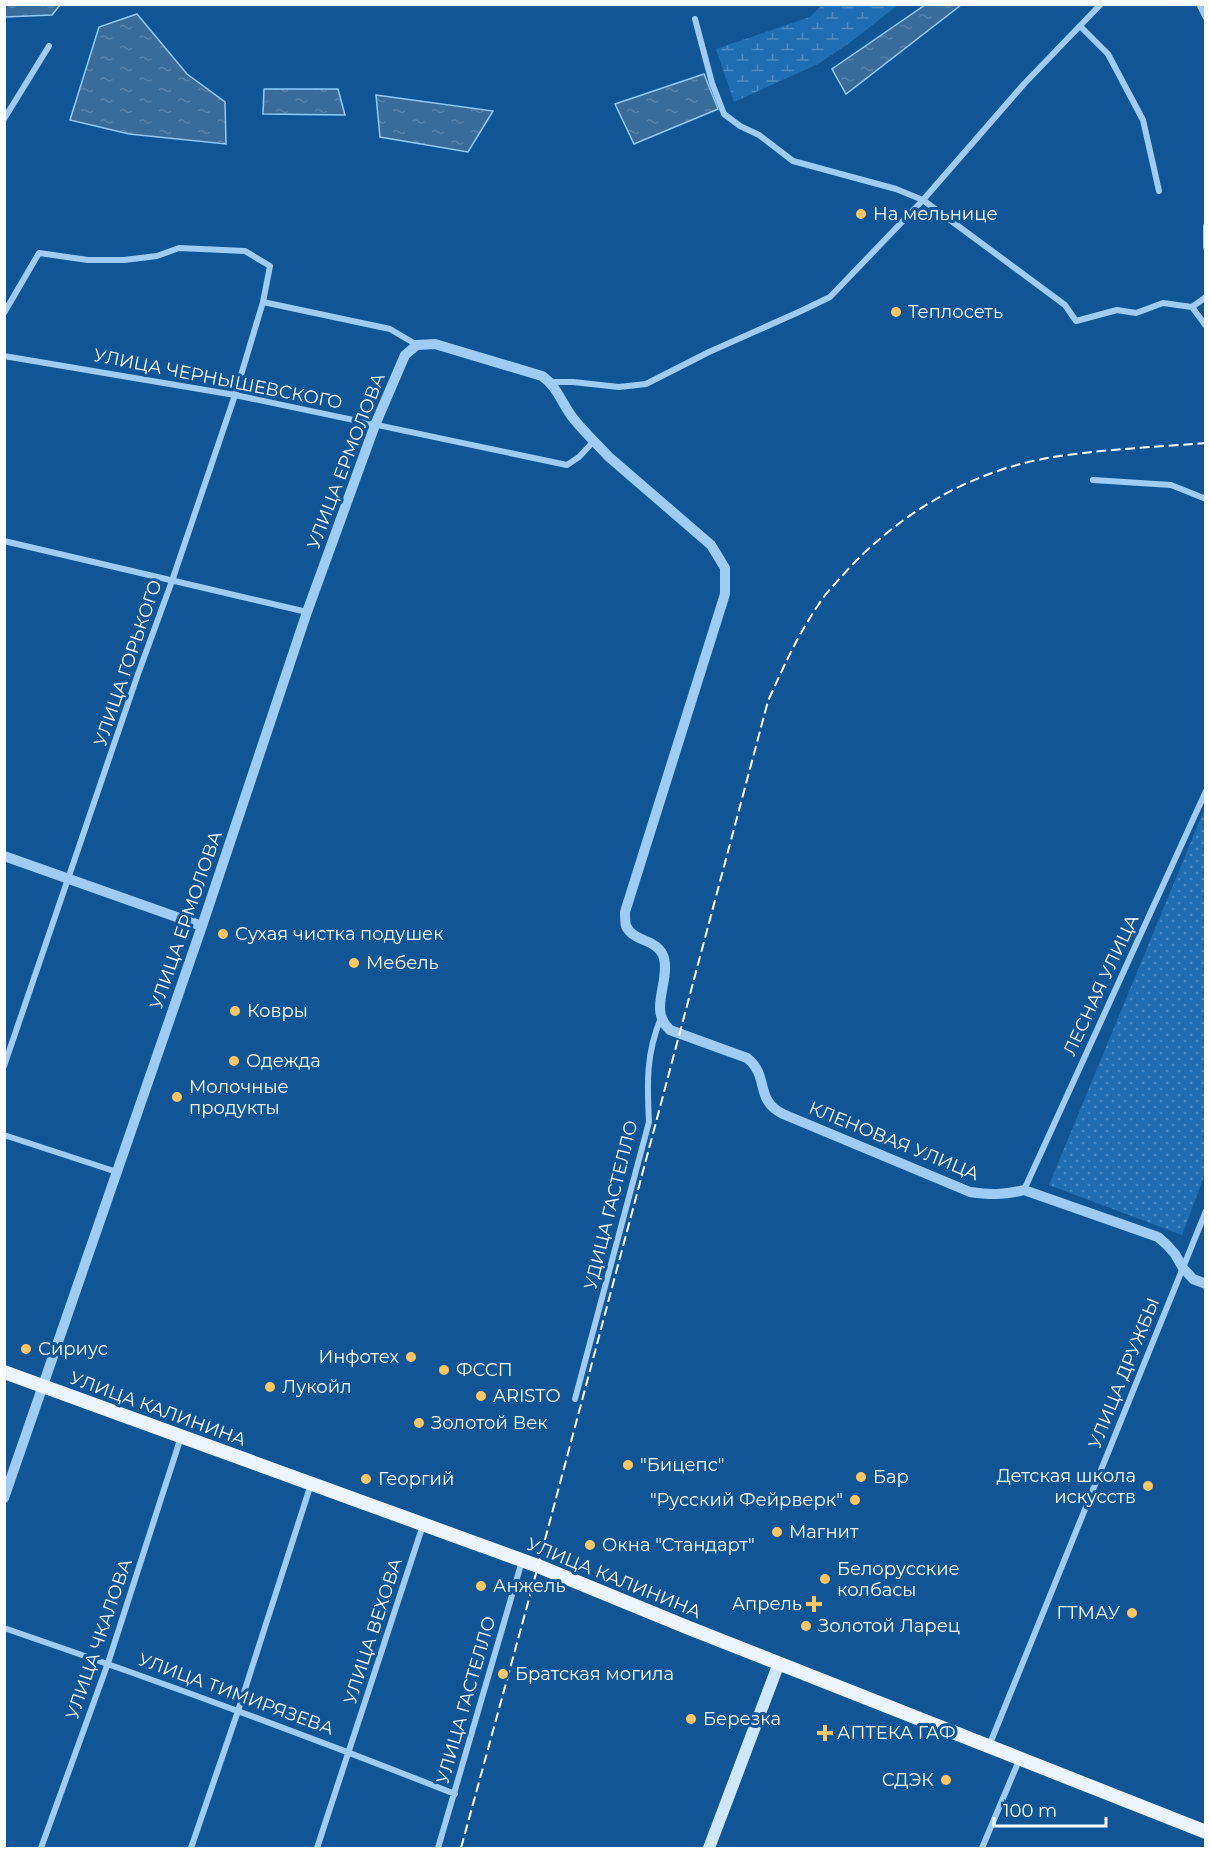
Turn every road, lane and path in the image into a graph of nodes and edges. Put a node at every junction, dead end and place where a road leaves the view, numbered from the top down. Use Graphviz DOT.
graph roads {
  1 [pos="1101,4"];
  2 [pos="1199,4"];
  3 [pos="1206,18"];
  4 [pos="695,19"];
  5 [pos="1080,26"];
  6 [pos="49,46"];
  7 [pos="4,119"];
  8 [pos="1159,191"];
  9 [pos="923,200"];
  10 [pos="1206,226"];
  11 [pos="1206,247"];
  12 [pos="1206,297"];
  13 [pos="263,302"];
  14 [pos="1192,307"];
  15 [pos="4,313"];
  16 [pos="1206,326"];
  17 [pos="417,345"];
  18 [pos="4,356"];
  19 [pos="551,382"];
  20 [pos="235,394"];
  21 [pos="375,425"];
  22 [pos="594,441"];
  23 [pos="1093,480"];
  24 [pos="1206,499"];
  25 [pos="4,541"];
  26 [pos="172,581"];
  27 [pos="307,612"];
  28 [pos="1205,796"];
  29 [pos="4,856"];
  30 [pos="70,879"];
  31 [pos="202,926"];
  32 [pos="661,1017"];
  33 [pos="4,1066"];
  34 [pos="4,1135"];
  35 [pos="118,1172"];
  36 [pos="1024,1190"];
  37 [pos="1206,1211"];
  38 [pos="1183,1268"];
  39 [pos="1206,1284"];
  40 [pos="4,1372"];
  41 [pos="43,1387"];
  42 [pos="575,1399"];
  43 [pos="181,1437"];
  44 [pos="312,1483"];
  45 [pos="4,1498"];
  46 [pos="423,1524"];
  47 [pos="523,1560"];
  48 [pos="4,1628"];
  49 [pos="108,1663"];
  50 [pos="778,1663"];
  51 [pos="238,1711"];
  52 [pos="989,1746"];
  53 [pos="349,1752"];
  54 [pos="1020,1758"];
  55 [pos="455,1794"];
  56 [pos="1206,1832"];
  57 [pos="42,1848"];
  58 [pos="191,1848"];
  59 [pos="317,1848"];
  60 [pos="438,1848"];
  61 [pos="710,1848"];
  62 [pos="982,1848"];
  1 -- 5 [label="street"];
  2 -- 3 [label="street"];
  4 -- 9 [label="street"];
  5 -- 8 [label="street"];
  5 -- 9 [label="street"];
  6 -- 7 [label="street"];
  9 -- 14 [label="street"];
  9 -- 19 [label="street"];
  10 -- 11 [label="street"];
  12 -- 14 [label="street"];
  13 -- 15 [label="street, УЛИЦА ГОРЬКОГО"];
  13 -- 17 [label="street"];
  13 -- 20 [label="street, УЛИЦА ГОРЬКОГО"];
  14 -- 16 [label="street"];
  17 -- 19 [label="street"];
  17 -- 21 [label="street, УЛИЦА ЕРМОЛОВА"];
  18 -- 20 [label="street, УЛИЦА ЧЕРНЫШЕВСКОГО"];
  19 -- 22 [label="street"];
  20 -- 21 [label="street, УЛИЦА ЧЕРНЫШЕВСКОГО"];
  20 -- 26 [label="street, УЛИЦА ГОРЬКОГО"];
  21 -- 22 [label="street, УЛИЦА ЧЕРНЫШЕВСКОГО"];
  21 -- 27 [label="street, УЛИЦА ЕРМОЛОВА"];
  22 -- 32 [label="street"];
  23 -- 24 [label="street"];
  25 -- 26 [label="street"];
  26 -- 27 [label="street"];
  26 -- 30 [label="street, УЛИЦА ГОРЬКОГО"];
  27 -- 31 [label="street, УЛИЦА ЕРМОЛОВА"];
  28 -- 36 [label="street, ЛЕСНАЯ УЛИЦА"];
  29 -- 30 [label="street"];
  30 -- 31 [label="street"];
  30 -- 33 [label="street, УЛИЦА ГОРЬКОГО"];
  31 -- 35 [label="street, УЛИЦА ЕРМОЛОВА"];
  32 -- 36 [label="street, КЛЕНОВАЯ УЛИЦА"];
  32 -- 42 [label="street, УДИЦА ГАСТЕЛЛО"];
  34 -- 35 [label="street"];
  35 -- 41 [label="street, УЛИЦА ЕРМОЛОВА"];
  36 -- 38 [label="street, КЛЕНОВАЯ УЛИЦА"];
  37 -- 38 [label="street, УЛИЦА ДРУЖБЫ"];
  38 -- 39 [label="street, КЛЕНОВАЯ УЛИЦА"];
  38 -- 52 [label="street, УЛИЦА ДРУЖБЫ"];
  40 -- 41 [label="main road, УЛИЦА КАЛИНИНА"];
  41 -- 43 [label="main road, УЛИЦА КАЛИНИНА"];
  41 -- 45 [label="street, УЛИЦА ЕРМОЛОВА"];
  43 -- 44 [label="main road, УЛИЦА КАЛИНИНА"];
  43 -- 49 [label="street, УЛИЦА ЧКАЛОВА"];
  44 -- 46 [label="main road, УЛИЦА КАЛИНИНА"];
  44 -- 51 [label="street"];
  46 -- 47 [label="main road, УЛИЦА КАЛИНИНА"];
  46 -- 53 [label="street, УЛИЦА ВЕХОВА"];
  47 -- 50 [label="main road, УЛИЦА КАЛИНИНА"];
  47 -- 55 [label="street, УЛИЦА ГАСТЕЛЛО"];
  48 -- 49 [label="street, УЛИЦА ТИМИРЯЗЕВА"];
  49 -- 51 [label="street, УЛИЦА ТИМИРЯЗЕВА"];
  49 -- 57 [label="street, УЛИЦА ЧКАЛОВА"];
  50 -- 52 [label="main road, УЛИЦА КАЛИНИНА"];
  50 -- 61 [label="main road"];
  51 -- 53 [label="street, УЛИЦА ТИМИРЯЗЕВА"];
  51 -- 58 [label="street"];
  52 -- 54 [label="main road, УЛИЦА КАЛИНИНА"];
  53 -- 55 [label="street, УЛИЦА ТИМИРЯЗЕВА"];
  53 -- 59 [label="street, УЛИЦА ВЕХОВА"];
  54 -- 56 [label="main road, УЛИЦА КАЛИНИНА"];
  54 -- 62 [label="street"];
  55 -- 60 [label="street, УЛИЦА ГАСТЕЛЛО"];
}
